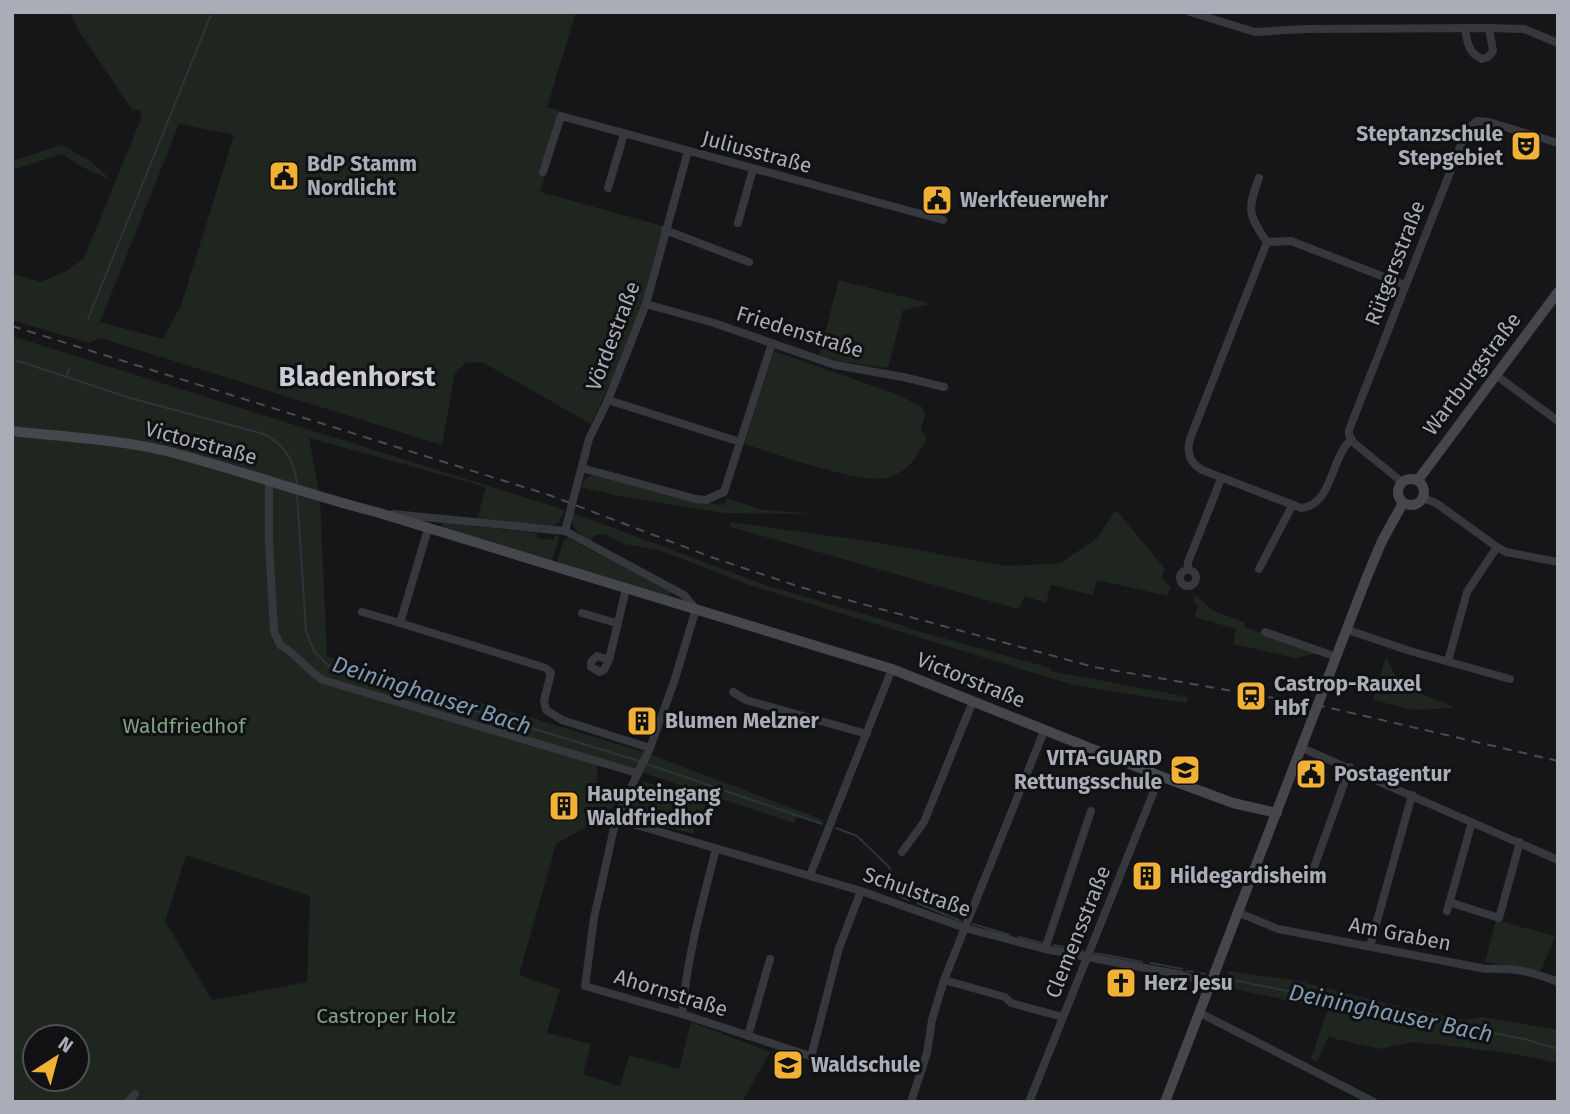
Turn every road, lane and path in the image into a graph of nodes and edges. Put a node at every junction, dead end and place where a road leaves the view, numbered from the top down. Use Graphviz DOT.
graph roads {
  1 [pos="1190,12"];
  2 [pos="1489,28"];
  3 [pos="1465,29"];
  4 [pos="1558,43"];
  5 [pos="624,134"];
  6 [pos="1558,143"];
  7 [pos="688,151"];
  8 [pos="753,169"];
  9 [pos="543,172"];
  10 [pos="1259,178"];
  11 [pos="608,188"];
  12 [pos="943,220"];
  13 [pos="738,223"];
  14 [pos="665,230"];
  15 [pos="1267,242"];
  16 [pos="749,262"];
  17 [pos="1405,285"];
  18 [pos="1558,292"];
  19 [pos="646,304"];
  20 [pos="772,343"];
  21 [pos="1497,376"];
  22 [pos="944,387"];
  23 [pos="608,400"];
  24 [pos="1558,421"];
  25 [pos="12,431"];
  26 [pos="1351,440"];
  27 [pos="740,442"];
  28 [pos="582,468"];
  29 [pos="1221,479"];
  30 [pos="1418,480"];
  31 [pos="269,481"];
  32 [pos="1402,482"];
  33 [pos="1423,498"];
  34 [pos="1403,503"];
  35 [pos="1292,506"];
  36 [pos="376,512"];
  37 [pos="438,518"];
  38 [pos="431,530"];
  39 [pos="565,531"];
  40 [pos="1497,547"];
  41 [pos="1557,561"];
  42 [pos="1259,569"];
  43 [pos="626,589"];
  44 [pos="1190,590"];
  45 [pos="696,609"];
  46 [pos="362,612"];
  47 [pos="582,613"];
  48 [pos="400,623"];
  49 [pos="616,623"];
  50 [pos="1348,630"];
  51 [pos="1265,632"];
  52 [pos="1337,657"];
  53 [pos="609,660"];
  54 [pos="1448,661"];
  55 [pos="892,669"];
  56 [pos="1510,679"];
  57 [pos="733,692"];
  58 [pos="973,701"];
  59 [pos="1044,731"];
  60 [pos="867,734"];
  61 [pos="650,748"];
  62 [pos="1302,748"];
  63 [pos="1350,767"];
  64 [pos="637,774"];
  65 [pos="1160,776"];
  66 [pos="1412,794"];
  67 [pos="1091,811"];
  68 [pos="1278,813"];
  69 [pos="616,819"];
  70 [pos="1472,822"];
  71 [pos="1520,842"];
  72 [pos="716,849"];
  73 [pos="902,852"];
  74 [pos="1558,860"];
  75 [pos="810,876"];
  76 [pos="1311,881"];
  77 [pos="861,891"];
  78 [pos="1237,912"];
  79 [pos="965,928"];
  80 [pos="1370,946"];
  81 [pos="1045,949"];
  82 [pos="1087,956"];
  83 [pos="770,959"];
  84 [pos="944,980"];
  85 [pos="1558,982"];
  86 [pos="1210,985"];
  87 [pos="1200,1013"];
  88 [pos="682,1014"];
  89 [pos="1063,1017"];
  90 [pos="748,1036"];
  91 [pos="811,1057"];
  92 [pos="856,1071"];
  93 [pos="135,1094"];
  94 [pos="128,1102"];
  95 [pos="911,1102"];
  96 [pos="1029,1102"];
  97 [pos="1165,1102"];
  98 [pos="1374,1102"];
  1 -- 3 [label="street"];
  2 -- 3 [label="street"];
  2 -- 3 [label="street"];
  2 -- 4 [label="street"];
  5 -- 7 [label="street, Juliusstraße"];
  5 -- 9 [label="street, Juliusstraße"];
  5 -- 11 [label="street"];
  6 -- 17 [label="street, Rütgersstraße"];
  7 -- 8 [label="street, Juliusstraße"];
  7 -- 14 [label="street, Vördestraße"];
  8 -- 12 [label="street, Juliusstraße"];
  8 -- 13 [label="street"];
  10 -- 15 [label="street"];
  14 -- 16 [label="street"];
  14 -- 19 [label="street, Vördestraße"];
  15 -- 17 [label="street"];
  15 -- 29 [label="street"];
  17 -- 26 [label="street, Rütgersstraße"];
  18 -- 21 [label="street, Wartburgstraße"];
  19 -- 20 [label="street, Friedenstraße"];
  19 -- 23 [label="street, Vördestraße"];
  20 -- 22 [label="street, Friedenstraße"];
  20 -- 27 [label="street"];
  21 -- 24 [label="street"];
  21 -- 30 [label="street, Wartburgstraße"];
  23 -- 27 [label="street"];
  23 -- 28 [label="street, Vördestraße"];
  25 -- 31 [label="street, Victorstraße"];
  26 -- 32 [label="street"];
  26 -- 35 [label="street, Rütgersstraße"];
  27 -- 28 [label="street"];
  28 -- 39 [label="street, Vördestraße"];
  29 -- 35 [label="street"];
  29 -- 44 [label="street"];
  30 -- 32 [label="street"];
  30 -- 33 [label="street"];
  31 -- 36 [label="street, Victorstraße"];
  31 -- 64 [label="street"];
  32 -- 34 [label="street"];
  33 -- 34 [label="street"];
  33 -- 40 [label="street"];
  34 -- 50 [label="street"];
  35 -- 42 [label="street"];
  36 -- 37 [label="street, Victorstraße"];
  36 -- 38 [label="street, Victorstraße"];
  37 -- 38 [label="street"];
  37 -- 39 [label="street, Victorstraße"];
  38 -- 43 [label="street, Victorstraße"];
  38 -- 48 [label="street"];
  39 -- 45 [label="street, Victorstraße"];
  40 -- 41 [label="street"];
  40 -- 54 [label="street"];
  43 -- 45 [label="street, Victorstraße"];
  43 -- 49 [label="street"];
  45 -- 55 [label="street, Victorstraße"];
  45 -- 61 [label="street"];
  46 -- 48 [label="street"];
  47 -- 49 [label="street"];
  48 -- 61 [label="street"];
  49 -- 53 [label="street"];
  50 -- 52 [label="street"];
  50 -- 54 [label="street"];
  51 -- 52 [label="street"];
  52 -- 62 [label="street"];
  54 -- 56 [label="street"];
  55 -- 58 [label="street, Victorstraße"];
  55 -- 60 [label="street"];
  57 -- 60 [label="street"];
  58 -- 59 [label="street, Victorstraße"];
  58 -- 73 [label="street"];
  59 -- 65 [label="street, Victorstraße"];
  59 -- 79 [label="street"];
  60 -- 75 [label="street"];
  61 -- 64 [label="street"];
  62 -- 63 [label="street"];
  62 -- 68 [label="street"];
  63 -- 66 [label="street"];
  63 -- 76 [label="street"];
  64 -- 69 [label="street"];
  65 -- 68 [label="street, Victorstraße"];
  65 -- 82 [label="street, Clemensstraße"];
  66 -- 70 [label="street"];
  66 -- 80 [label="street"];
  67 -- 81 [label="street"];
  68 -- 78 [label="street"];
  69 -- 72 [label="street, Schulstraße"];
  69 -- 88 [label="street, Ahornstraße"];
  70 -- 71 [label="street"];
  70 -- 71 [label="street"];
  71 -- 74 [label="street"];
  72 -- 75 [label="street, Schulstraße"];
  72 -- 88 [label="street"];
  75 -- 77 [label="street, Schulstraße"];
  77 -- 79 [label="street, Schulstraße"];
  77 -- 91 [label="street"];
  78 -- 80 [label="street, Am Graben"];
  78 -- 86 [label="street"];
  79 -- 81 [label="street, Schulstraße"];
  79 -- 84 [label="street"];
  80 -- 85 [label="street, Am Graben"];
  81 -- 82 [label="street, Schulstraße"];
  82 -- 86 [label="street, Schulstraße"];
  82 -- 89 [label="street, Clemensstraße"];
  83 -- 90 [label="street, Ahornstraße"];
  84 -- 89 [label="street"];
  84 -- 95 [label="street"];
  86 -- 87 [label="street"];
  87 -- 97 [label="street"];
  87 -- 98 [label="street"];
  88 -- 90 [label="street, Ahornstraße"];
  89 -- 96 [label="street, Clemensstraße"];
  90 -- 91 [label="street, Ahornstraße"];
  91 -- 92 [label="street, Ahornstraße"];
  93 -- 94 [label="street"];
}
